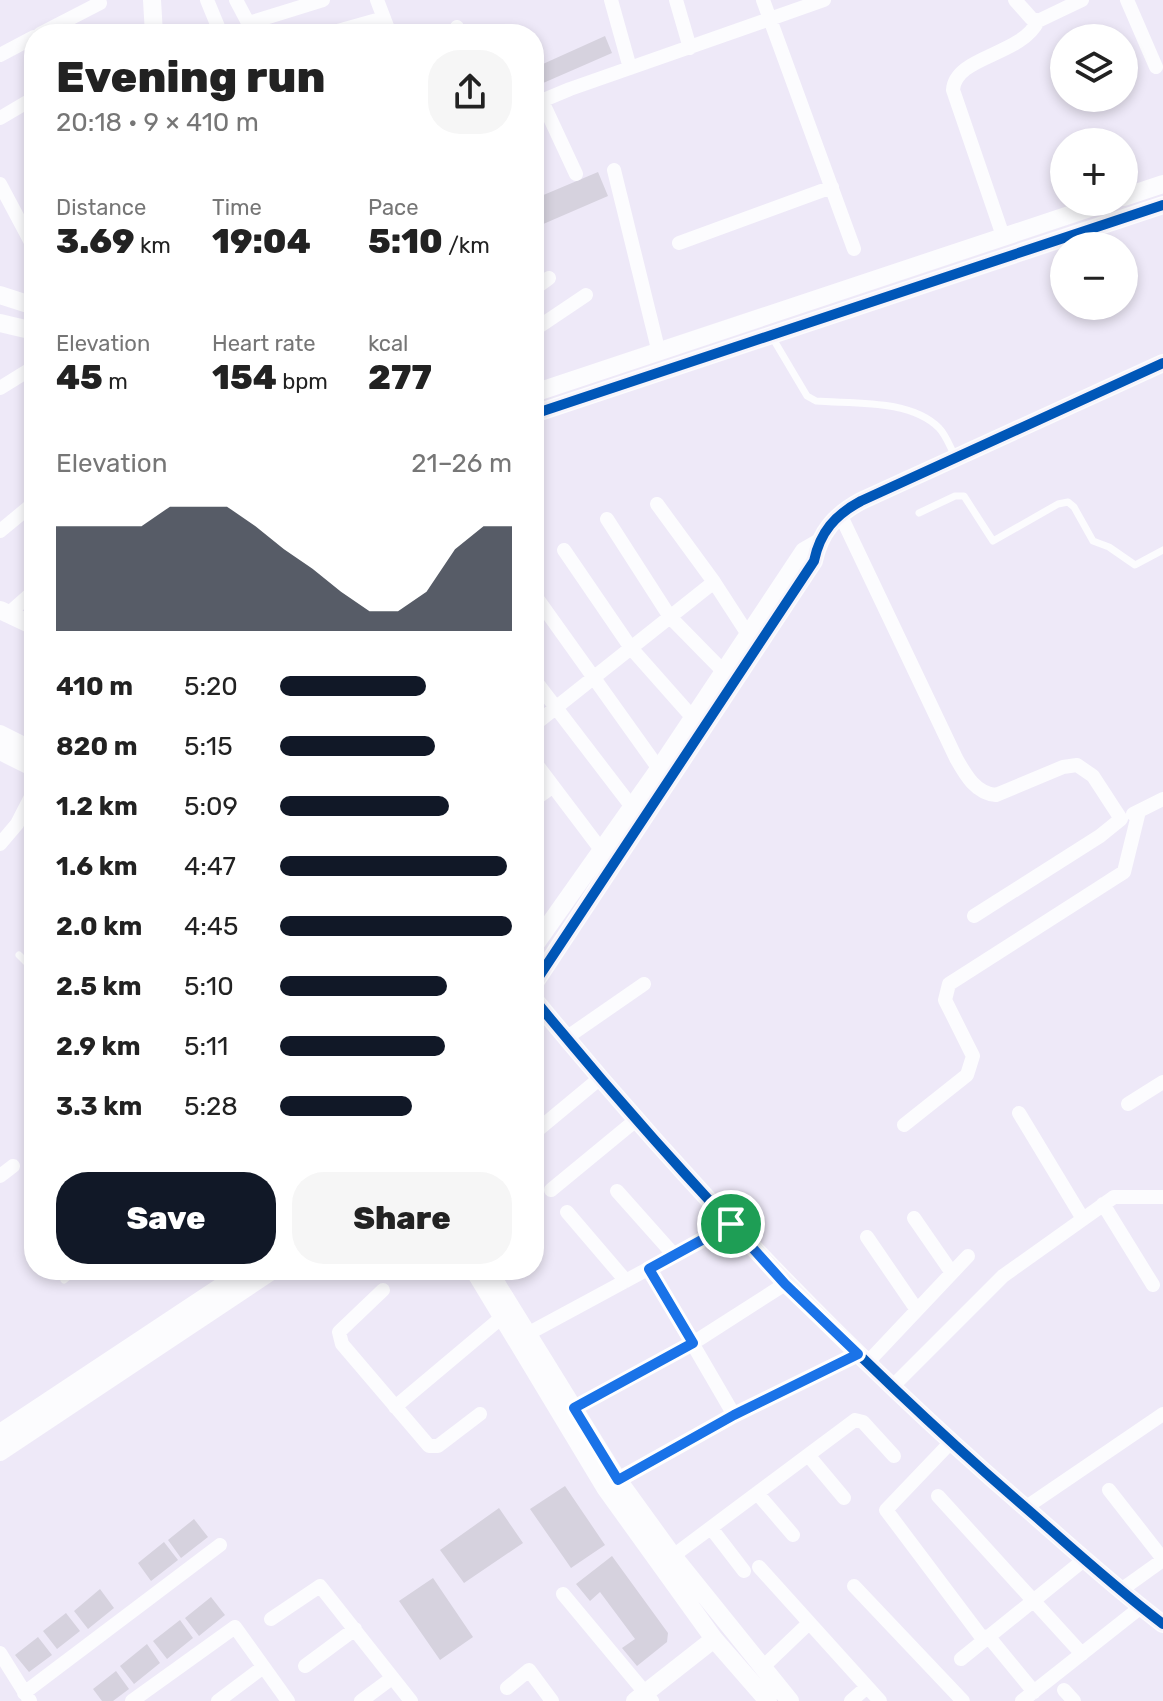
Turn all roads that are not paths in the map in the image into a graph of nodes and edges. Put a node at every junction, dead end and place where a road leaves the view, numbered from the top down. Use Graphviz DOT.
graph roads {
  1 [pos="152,0"];
  2 [pos="207,0"];
  3 [pos="236,0"];
  4 [pos="323,0"];
  5 [pos="396,0"];
  6 [pos="611,0"];
  7 [pos="676,0"];
  8 [pos="763,0"];
  9 [pos="824,0"];
  10 [pos="1015,0"];
  11 [pos="1082,0"];
  12 [pos="1127,0"];
  13 [pos="100,3"];
  14 [pos="380,8"];
  15 [pos="772,20"];
  16 [pos="1038,21"];
  17 [pos="59,24"];
  18 [pos="151,24"];
  19 [pos="217,24"];
  20 [pos="248,24"];
  21 [pos="263,24"];
  22 [pos="347,24"];
  23 [pos="24,42"];
  24 [pos="690,48"];
  25 [pos="0,55"];
  26 [pos="1156,67"];
  27 [pos="630,68"];
  28 [pos="544,100"];
  29 [pos="24,104"];
  30 [pos="544,113"];
  31 [pos="0,118"];
  32 [pos="614,170"];
  33 [pos="576,174"];
  34 [pos="0,184"];
  35 [pos="1163,184"];
  36 [pos="832,187"];
  37 [pos="1138,192"];
  38 [pos="1163,205"];
  39 [pos="1065,216"];
  40 [pos="24,229"];
  41 [pos="1003,236"];
  42 [pos="679,243"];
  43 [pos="854,249"];
  44 [pos="549,278"];
  45 [pos="544,282"];
  46 [pos="0,295"];
  47 [pos="586,295"];
  48 [pos="24,303"];
  49 [pos="0,323"];
  50 [pos="544,323"];
  51 [pos="24,329"];
  52 [pos="772,336"];
  53 [pos="659,353"];
  54 [pos="1163,363"];
  55 [pos="24,373"];
  56 [pos="0,388"];
  57 [pos="544,390"];
  58 [pos="544,411"];
  59 [pos="956,457"];
  60 [pos="657,504"];
  61 [pos="24,511"];
  62 [pos="919,513"];
  63 [pos="840,514"];
  64 [pos="607,519"];
  65 [pos="0,531"];
  66 [pos="818,543"];
  67 [pos="564,550"];
  68 [pos="1163,550"];
  69 [pos="714,582"];
  70 [pos="24,598"];
  71 [pos="544,608"];
  72 [pos="4,613"];
  73 [pos="670,617"];
  74 [pos="24,622"];
  75 [pos="749,636"];
  76 [pos="631,648"];
  77 [pos="724,672"];
  78 [pos="593,677"];
  79 [pos="544,693"];
  80 [pos="555,708"];
  81 [pos="544,717"];
  82 [pos="693,718"];
  83 [pos="0,734"];
  84 [pos="24,746"];
  85 [pos="0,751"];
  86 [pos="24,763"];
  87 [pos="659,769"];
  88 [pos="544,774"];
  89 [pos="553,786"];
  90 [pos="544,793"];
  91 [pos="1163,799"];
  92 [pos="632,807"];
  93 [pos="24,810"];
  94 [pos="1139,811"];
  95 [pos="1121,819"];
  96 [pos="2,839"];
  97 [pos="602,851"];
  98 [pos="974,916"];
  99 [pos="544,932"];
  100 [pos="19,955"];
  101 [pos="24,960"];
  102 [pos="544,969"];
  103 [pos="644,984"];
  104 [pos="544,1011"];
  105 [pos="566,1038"];
  106 [pos="599,1079"];
  107 [pos="1163,1082"];
  108 [pos="1128,1104"];
  109 [pos="1019,1113"];
  110 [pos="636,1120"];
  111 [pos="544,1125"];
  112 [pos="904,1125"];
  113 [pos="13,1166"];
  114 [pos="0,1176"];
  115 [pos="551,1190"];
  116 [pos="617,1191"];
  117 [pos="1163,1197"];
  118 [pos="1103,1204"];
  119 [pos="567,1212"];
  120 [pos="914,1218"];
  121 [pos="1083,1219"];
  122 [pos="731,1224"];
  123 [pos="867,1237"];
  124 [pos="674,1255"];
  125 [pos="968,1256"];
  126 [pos="649,1269"];
  127 [pos="952,1273"];
  128 [pos="231,1280"];
  129 [pos="258,1280"];
  130 [pos="481,1280"];
  131 [pos="492,1280"];
  132 [pos="626,1281"];
  133 [pos="785,1284"];
  134 [pos="1153,1285"];
  135 [pos="383,1290"];
  136 [pos="917,1310"];
  137 [pos="506,1313"];
  138 [pos="522,1337"];
  139 [pos="693,1343"];
  140 [pos="862,1358"];
  141 [pos="892,1387"];
  142 [pos="395,1407"];
  143 [pos="574,1408"];
  144 [pos="480,1414"];
  145 [pos="1163,1414"];
  146 [pos="734,1415"];
  147 [pos="0,1433"];
  148 [pos="950,1443"];
  149 [pos="0,1452"];
  150 [pos="808,1455"];
  151 [pos="894,1456"];
  152 [pos="618,1480"];
  153 [pos="1109,1490"];
  154 [pos="757,1493"];
  155 [pos="938,1496"];
  156 [pos="844,1498"];
  157 [pos="1025,1508"];
  158 [pos="711,1528"];
  159 [pos="793,1535"];
  160 [pos="220,1545"];
  161 [pos="673,1556"];
  162 [pos="1085,1559"];
  163 [pos="1163,1560"];
  164 [pos="854,1586"];
  165 [pos="1121,1590"];
  166 [pos="563,1594"];
  167 [pos="1033,1600"];
  168 [pos="1141,1607"];
  169 [pos="271,1619"];
  170 [pos="809,1623"];
  171 [pos="1163,1624"];
  172 [pos="355,1629"];
  173 [pos="985,1638"];
  174 [pos="714,1639"];
  175 [pos="0,1653"];
  176 [pos="1082,1654"];
  177 [pos="961,1659"];
  178 [pos="305,1666"];
  179 [pos="764,1666"];
  180 [pos="262,1668"];
  181 [pos="392,1678"];
  182 [pos="867,1687"];
  183 [pos="507,1688"];
  184 [pos="1028,1696"];
  185 [pos="27,1697"];
  186 [pos="644,1698"];
  187 [pos="132,1701"];
  188 [pos="218,1701"];
  189 [pos="288,1701"];
  190 [pos="361,1701"];
  191 [pos="411,1701"];
  192 [pos="552,1701"];
  193 [pos="768,1701"];
  194 [pos="790,1701"];
  195 [pos="851,1701"];
  196 [pos="880,1701"];
  197 [pos="963,1701"];
  1 -- 18 [label="street"];
  2 -- 19 [label="street"];
  3 -- 20 [label="street"];
  4 -- 21 [label="street"];
  5 -- 14 [label="street"];
  6 -- 27 [label="street"];
  7 -- 24 [label="street"];
  8 -- 15 [label="street"];
  9 -- 15 [label="street"];
  10 -- 16 [label="street"];
  11 -- 16 [label="street"];
  12 -- 26 [label="street"];
  13 -- 17 [label="street"];
  14 -- 22 [label="street"];
  15 -- 24 [label="street"];
  15 -- 36 [label="street"];
  16 -- 41 [label="street"];
  23 -- 25 [label="street"];
  24 -- 27 [label="street"];
  27 -- 28 [label="street"];
  29 -- 31 [label="street"];
  30 -- 33 [label="street"];
  32 -- 53 [label="street"];
  34 -- 40 [label="street"];
  35 -- 37 [label="street"];
  36 -- 42 [label="street"];
  36 -- 43 [label="street"];
  38 -- 52 [label="street"];
  39 -- 41 [label="street"];
  41 -- 53 [label="street"];
  44 -- 45 [label="street"];
  46 -- 48 [label="street"];
  47 -- 50 [label="street"];
  49 -- 51 [label="street"];
  52 -- 58 [label="street"];
  52 -- 59 [label="lane"];
  53 -- 57 [label="street"];
  54 -- 59 [label="street"];
  55 -- 56 [label="street"];
  59 -- 63 [label="street"];
  60 -- 69 [label="street"];
  61 -- 65 [label="street"];
  62 -- 68 [label="lane"];
  63 -- 66 [label="street"];
  63 -- 95 [label="street"];
  64 -- 73 [label="street"];
  66 -- 75 [label="street"];
  66 -- 102 [label="street"];
  67 -- 76 [label="street"];
  69 -- 73 [label="street"];
  69 -- 75 [label="street"];
  70 -- 72 [label="street"];
  71 -- 78 [label="street"];
  72 -- 74 [label="street"];
  73 -- 76 [label="street"];
  73 -- 77 [label="street"];
  75 -- 77 [label="street"];
  76 -- 78 [label="street"];
  76 -- 82 [label="street"];
  77 -- 82 [label="street"];
  78 -- 80 [label="street"];
  78 -- 87 [label="street"];
  79 -- 80 [label="street"];
  80 -- 81 [label="street"];
  80 -- 92 [label="street"];
  82 -- 87 [label="street"];
  83 -- 84 [label="street"];
  85 -- 86 [label="street"];
  87 -- 92 [label="street"];
  88 -- 89 [label="street"];
  89 -- 90 [label="street"];
  89 -- 97 [label="street"];
  91 -- 94 [label="street"];
  92 -- 97 [label="street"];
  93 -- 96 [label="street"];
  94 -- 95 [label="street"];
  94 -- 112 [label="street"];
  95 -- 98 [label="street"];
  97 -- 99 [label="street"];
  100 -- 101 [label="lane"];
  103 -- 105 [label="street"];
  104 -- 105 [label="street"];
  105 -- 106 [label="street"];
  106 -- 110 [label="street"];
  106 -- 111 [label="street"];
  107 -- 108 [label="street"];
  109 -- 121 [label="street"];
  110 -- 115 [label="street"];
  110 -- 122 [label="street"];
  113 -- 114 [label="street"];
  116 -- 124 [label="street"];
  117 -- 118 [label="street"];
  118 -- 121 [label="street"];
  118 -- 134 [label="street"];
  119 -- 132 [label="street"];
  120 -- 127 [label="street"];
  121 -- 141 [label="street"];
  122 -- 124 [label="street"];
  122 -- 133 [label="street"];
  123 -- 136 [label="street"];
  124 -- 126 [label="street"];
  125 -- 127 [label="street"];
  126 -- 132 [label="street"];
  126 -- 139 [label="street"];
  127 -- 136 [label="street"];
  128 -- 147 [label="street"];
  129 -- 149 [label="street"];
  130 -- 137 [label="street"];
  131 -- 137 [label="street"];
  132 -- 138 [label="street"];
  133 -- 139 [label="street"];
  133 -- 140 [label="street"];
  135 -- 142 [label="street"];
  136 -- 140 [label="street"];
  137 -- 138 [label="street"];
  137 -- 142 [label="street"];
  138 -- 143 [label="street"];
  138 -- 174 [label="street"];
  139 -- 143 [label="street"];
  139 -- 146 [label="street"];
  140 -- 141 [label="street"];
  140 -- 146 [label="street"];
  141 -- 148 [label="street"];
  142 -- 144 [label="street"];
  143 -- 152 [label="street"];
  145 -- 157 [label="street"];
  146 -- 152 [label="street"];
  148 -- 157 [label="street"];
  148 -- 173 [label="street"];
  150 -- 151 [label="street"];
  150 -- 154 [label="street"];
  150 -- 156 [label="street"];
  152 -- 161 [label="street"];
  153 -- 163 [label="street"];
  154 -- 158 [label="street"];
  154 -- 159 [label="street"];
  155 -- 167 [label="street"];
  157 -- 162 [label="street"];
  158 -- 161 [label="street"];
  158 -- 170 [label="street"];
  160 -- 185 [label="street"];
  161 -- 179 [label="street"];
  162 -- 165 [label="street"];
  162 -- 167 [label="street"];
  163 -- 165 [label="street"];
  164 -- 197 [label="street"];
  165 -- 168 [label="street"];
  166 -- 186 [label="street"];
  167 -- 173 [label="street"];
  167 -- 176 [label="street"];
  168 -- 171 [label="street"];
  168 -- 176 [label="street"];
  169 -- 172 [label="street"];
  170 -- 179 [label="street"];
  170 -- 182 [label="street"];
  172 -- 178 [label="street"];
  172 -- 181 [label="street"];
  173 -- 177 [label="street"];
  173 -- 184 [label="street"];
  174 -- 186 [label="street"];
  174 -- 193 [label="street"];
  175 -- 185 [label="street"];
  176 -- 184 [label="street"];
  179 -- 194 [label="street"];
  180 -- 187 [label="street"];
  180 -- 188 [label="street"];
  180 -- 189 [label="street"];
  181 -- 190 [label="street"];
  181 -- 191 [label="street"];
  182 -- 195 [label="street"];
  182 -- 196 [label="street"];
  183 -- 192 [label="street"];
}
